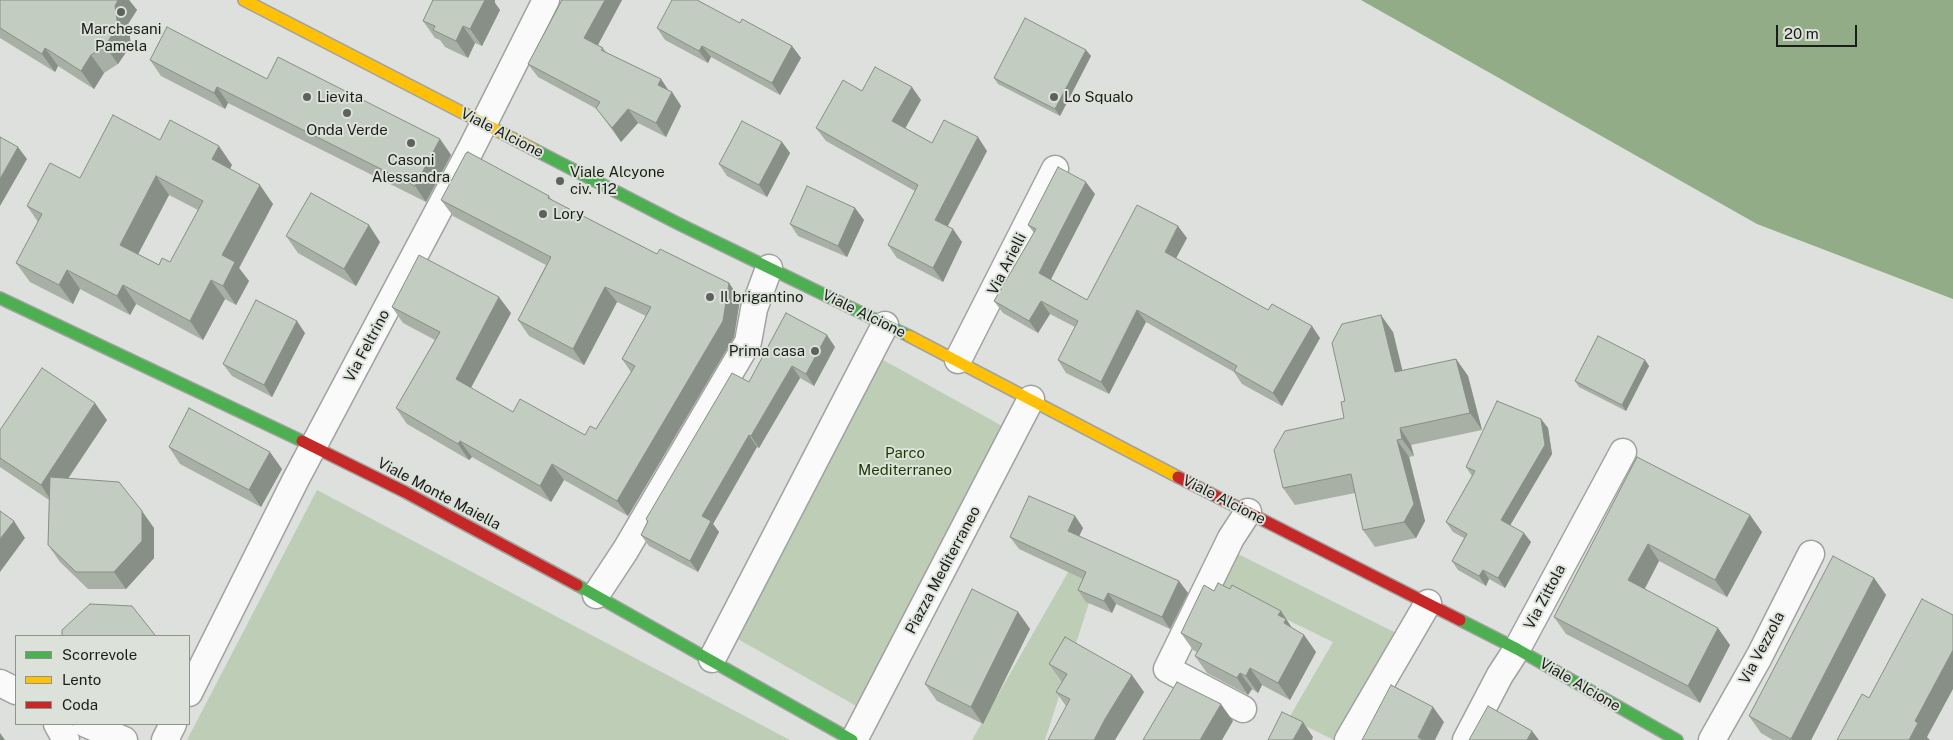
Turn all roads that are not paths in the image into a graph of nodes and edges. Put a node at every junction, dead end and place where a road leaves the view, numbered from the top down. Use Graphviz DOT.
graph roads {
  1 [pos="244,0"];
  2 [pos="546,0"];
  3 [pos="484,124"];
  4 [pos="1055,169"];
  5 [pos="769,268"];
  6 [pos="0,298"];
  7 [pos="885,325"];
  8 [pos="958,360"];
  9 [pos="1031,399"];
  10 [pos="314,448"];
  11 [pos="1623,452"];
  12 [pos="1248,512"];
  13 [pos="1811,554"];
  14 [pos="596,594"];
  15 [pos="1428,603"];
  16 [pos="1517,649"];
  17 [pos="712,659"];
  18 [pos="0,683"];
  19 [pos="15,690"];
  20 [pos="190,691"];
  21 [pos="1243,709"];
  22 [pos="57,725"];
  23 [pos="88,725"];
  24 [pos="172,725"];
  25 [pos="66,740"];
  26 [pos="124,740"];
  27 [pos="165,740"];
  28 [pos="852,740"];
  29 [pos="1348,740"];
  30 [pos="1466,740"];
  31 [pos="1677,740"];
  32 [pos="1712,740"];
  1 -- 3 [label="street, Viale Alcione"];
  2 -- 3 [label="street, Via Feltrino"];
  3 -- 5 [label="street, Viale Alcione"];
  3 -- 10 [label="street, Via Feltrino"];
  4 -- 8 [label="street, Via Arielli"];
  5 -- 7 [label="street, Viale Alcione"];
  5 -- 14 [label="street"];
  6 -- 10 [label="street, Viale Monte Maiella"];
  7 -- 8 [label="street, Viale Alcione"];
  7 -- 17 [label="street"];
  8 -- 9 [label="street, Viale Alcione"];
  9 -- 12 [label="street, Viale Alcione"];
  9 -- 28 [label="street, Piazza Mediterraneo"];
  10 -- 14 [label="street, Viale Monte Maiella"];
  10 -- 20 [label="street, Via Feltrino"];
  11 -- 16 [label="street, Via Zittola"];
  12 -- 15 [label="street, Viale Alcione"];
  12 -- 21 [label="street"];
  13 -- 32 [label="street, Via Vezzola"];
  14 -- 17 [label="street, Viale Monte Maiella"];
  15 -- 16 [label="street, Viale Alcione"];
  15 -- 29 [label="street"];
  16 -- 30 [label="street, Via Zittola"];
  16 -- 31 [label="street, Viale Alcione"];
  17 -- 28 [label="street, Viale Monte Maiella"];
  18 -- 19 [label="street"];
  22 -- 25 [label="street"];
  23 -- 26 [label="street"];
  24 -- 27 [label="street"];
}
